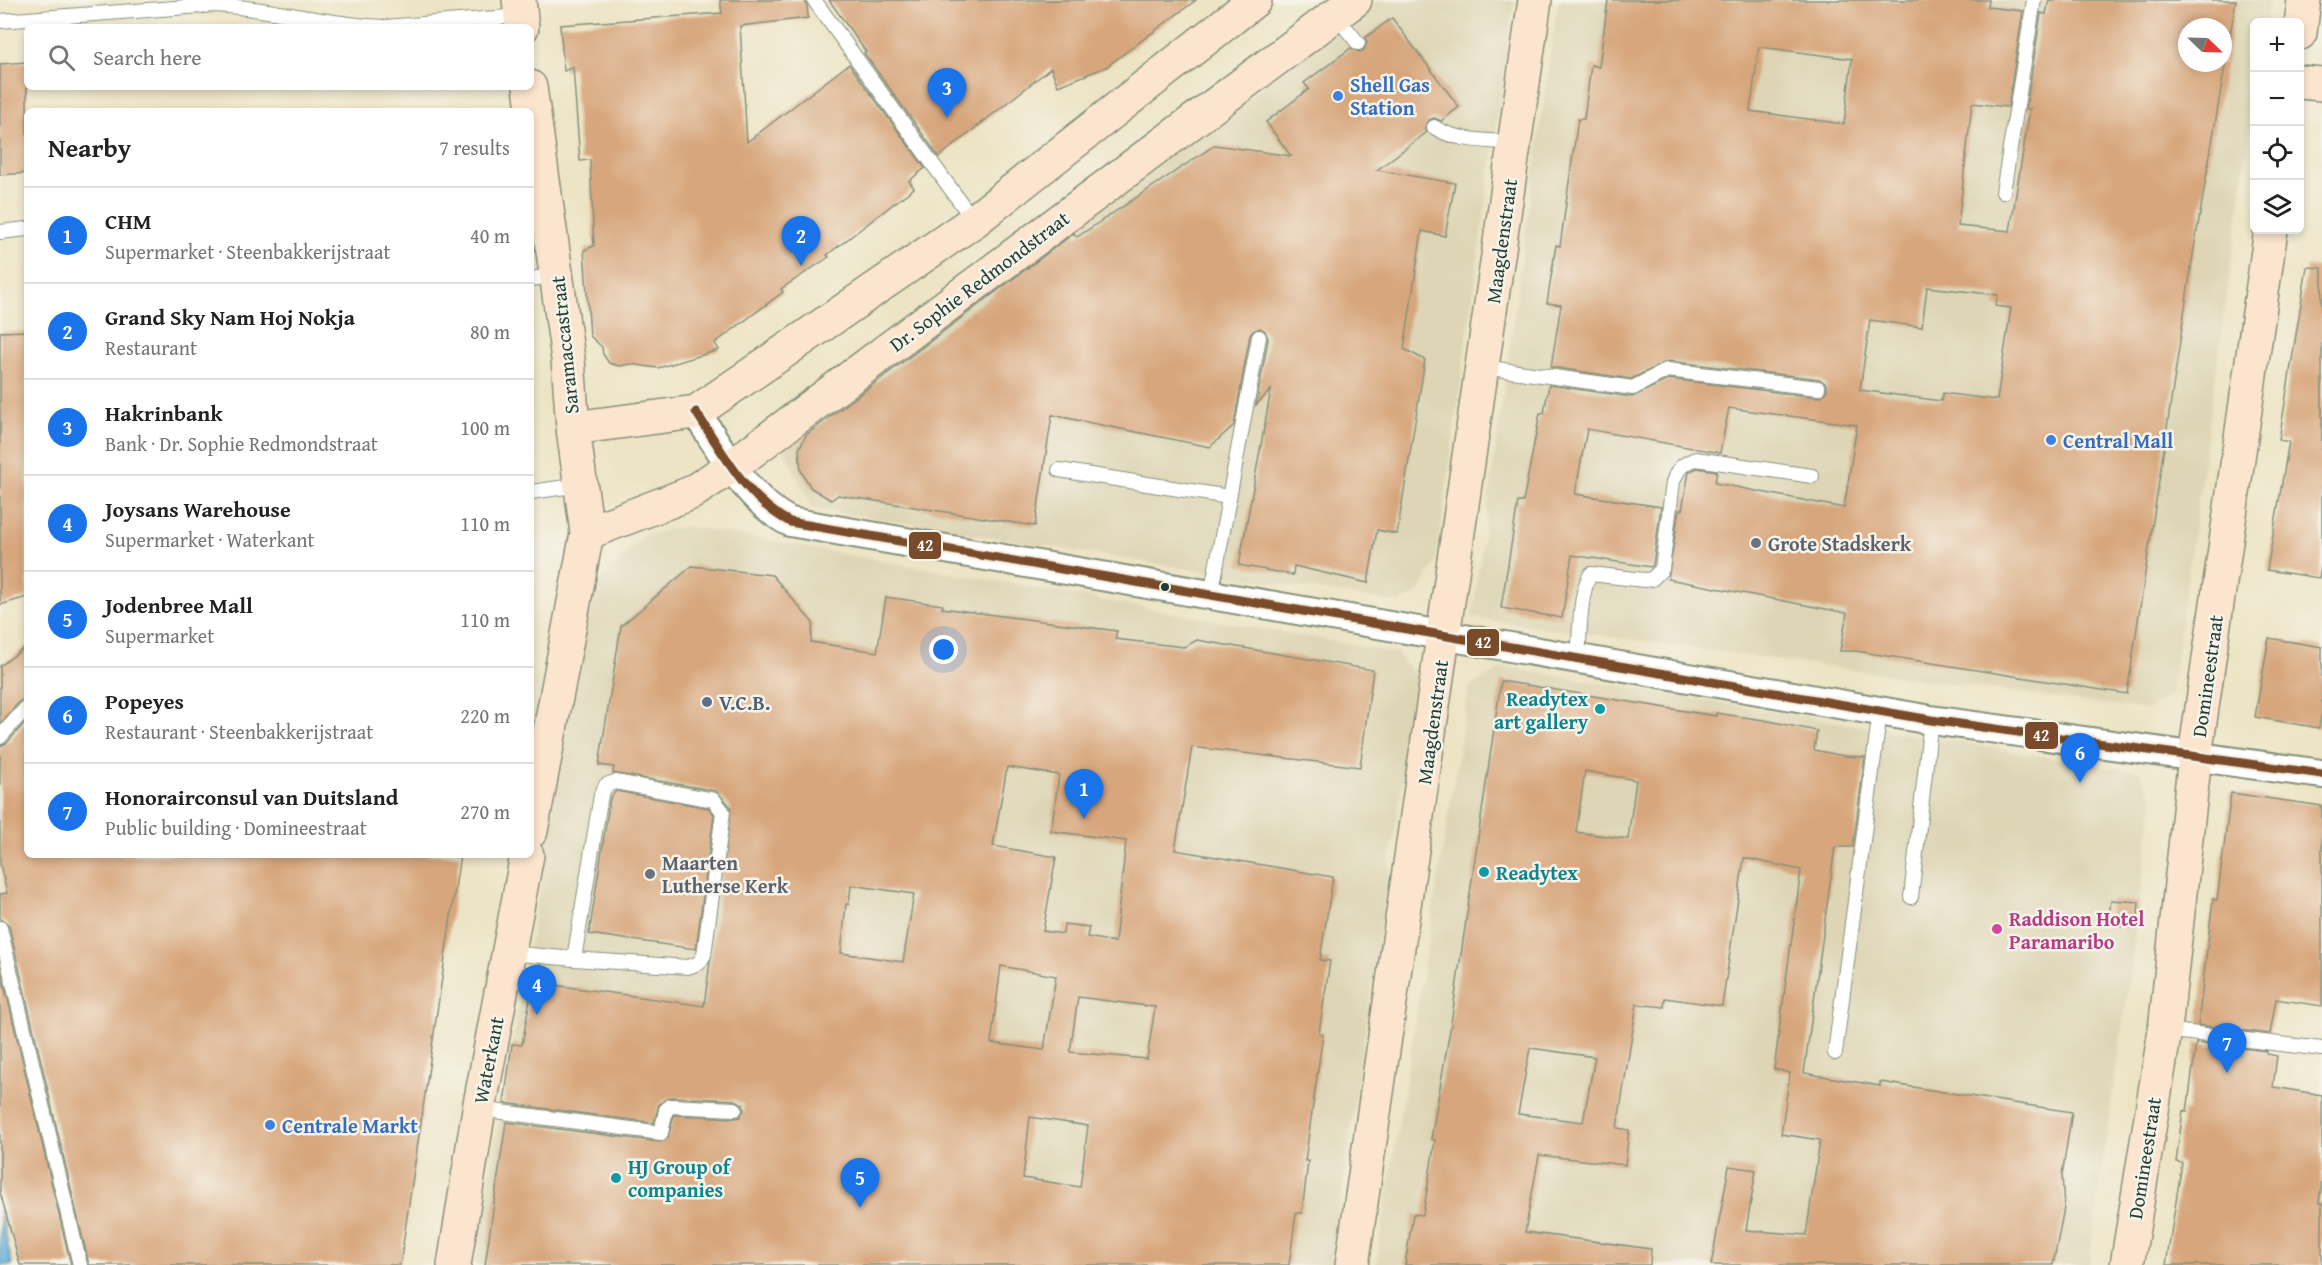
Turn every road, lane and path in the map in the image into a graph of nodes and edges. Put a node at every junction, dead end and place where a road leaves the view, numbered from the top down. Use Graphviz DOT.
graph roads {
  1 [pos="814,0"];
  2 [pos="1255,0"];
  3 [pos="1535,0"];
  4 [pos="2034,0"];
  5 [pos="2304,0"];
  6 [pos="1345,7"];
  7 [pos="520,14"];
  8 [pos="2302,18"];
  9 [pos="0,21"];
  10 [pos="346,24"];
  11 [pos="415,24"];
  12 [pos="1358,43"];
  13 [pos="2304,82"];
  14 [pos="2322,84"];
  15 [pos="530,90"];
  16 [pos="532,108"];
  17 [pos="1434,127"];
  18 [pos="534,141"];
  19 [pos="1515,143"];
  20 [pos="2003,192"];
  21 [pos="974,221"];
  22 [pos="24,229"];
  23 [pos="0,232"];
  24 [pos="2270,234"];
  25 [pos="544,277"];
  26 [pos="1259,337"];
  27 [pos="1483,367"];
  28 [pos="1818,388"];
  29 [pos="696,412"];
  30 [pos="573,428"];
  31 [pos="732,466"];
  32 [pos="1059,470"];
  33 [pos="1812,476"];
  34 [pos="580,485"];
  35 [pos="534,492"];
  36 [pos="1229,497"];
  37 [pos="587,533"];
  38 [pos="1211,595"];
  39 [pos="1445,636"];
  40 [pos="1578,658"];
  41 [pos="24,710"];
  42 [pos="1880,711"];
  43 [pos="1930,720"];
  44 [pos="0,737"];
  45 [pos="2195,756"];
  46 [pos="2322,774"];
  47 [pos="534,815"];
  48 [pos="525,858"];
  49 [pos="1911,897"];
  50 [pos="0,928"];
  51 [pos="508,953"];
  52 [pos="574,958"];
  53 [pos="2165,1030"];
  54 [pos="2322,1049"];
  55 [pos="1835,1053"];
  56 [pos="479,1109"];
  57 [pos="735,1109"];
  58 [pos="80,1265"];
  59 [pos="454,1265"];
  60 [pos="1352,1265"];
  61 [pos="2127,1265"];
  1 -- 21 [label="lane"];
  2 -- 21 [label="street"];
  3 -- 19 [label="street, Maagdenstraat"];
  4 -- 20 [label="lane"];
  5 -- 8 [label="street"];
  6 -- 12 [label="lane"];
  6 -- 31 [label="street, Dr. Sophie Redmondstraat"];
  7 -- 11 [label="lane"];
  9 -- 10 [label="lane"];
  13 -- 14 [label="street"];
  15 -- 16 [label="street, Saramaccastraat"];
  17 -- 19 [label="lane"];
  18 -- 25 [label="street, Saramaccastraat"];
  19 -- 27 [label="street, Maagdenstraat"];
  21 -- 29 [label="street"];
  22 -- 23 [label="lane"];
  24 -- 45 [label="street, Domineestraat"];
  25 -- 30 [label="street, Saramaccastraat"];
  26 -- 36 [label="lane"];
  27 -- 28 [label="lane"];
  27 -- 39 [label="street, Maagdenstraat"];
  29 -- 30 [label="street"];
  29 -- 31 [label="street"];
  30 -- 34 [label="street, Saramaccastraat"];
  31 -- 37 [label="street, Dr. Sophie Redmondstraat"];
  31 -- 38 [label="street"];
  32 -- 36 [label="lane"];
  33 -- 40 [label="lane"];
  34 -- 35 [label="lane"];
  34 -- 37 [label="street, Saramaccastraat"];
  36 -- 38 [label="lane"];
  37 -- 47 [label="street"];
  38 -- 39 [label="street"];
  39 -- 40 [label="street"];
  39 -- 60 [label="street, Maagdenstraat"];
  40 -- 42 [label="street"];
  41 -- 44 [label="lane"];
  42 -- 43 [label="street"];
  42 -- 55 [label="lane"];
  43 -- 45 [label="street"];
  43 -- 49 [label="lane"];
  45 -- 46 [label="street"];
  45 -- 53 [label="street, Domineestraat"];
  48 -- 51 [label="street, Waterkant"];
  50 -- 58 [label="lane"];
  51 -- 52 [label="lane"];
  51 -- 56 [label="street, Waterkant"];
  52 -- 52 [label="lane"];
  53 -- 54 [label="lane"];
  53 -- 61 [label="street, Domineestraat"];
  56 -- 57 [label="lane"];
  56 -- 59 [label="street, Waterkant"];
}
